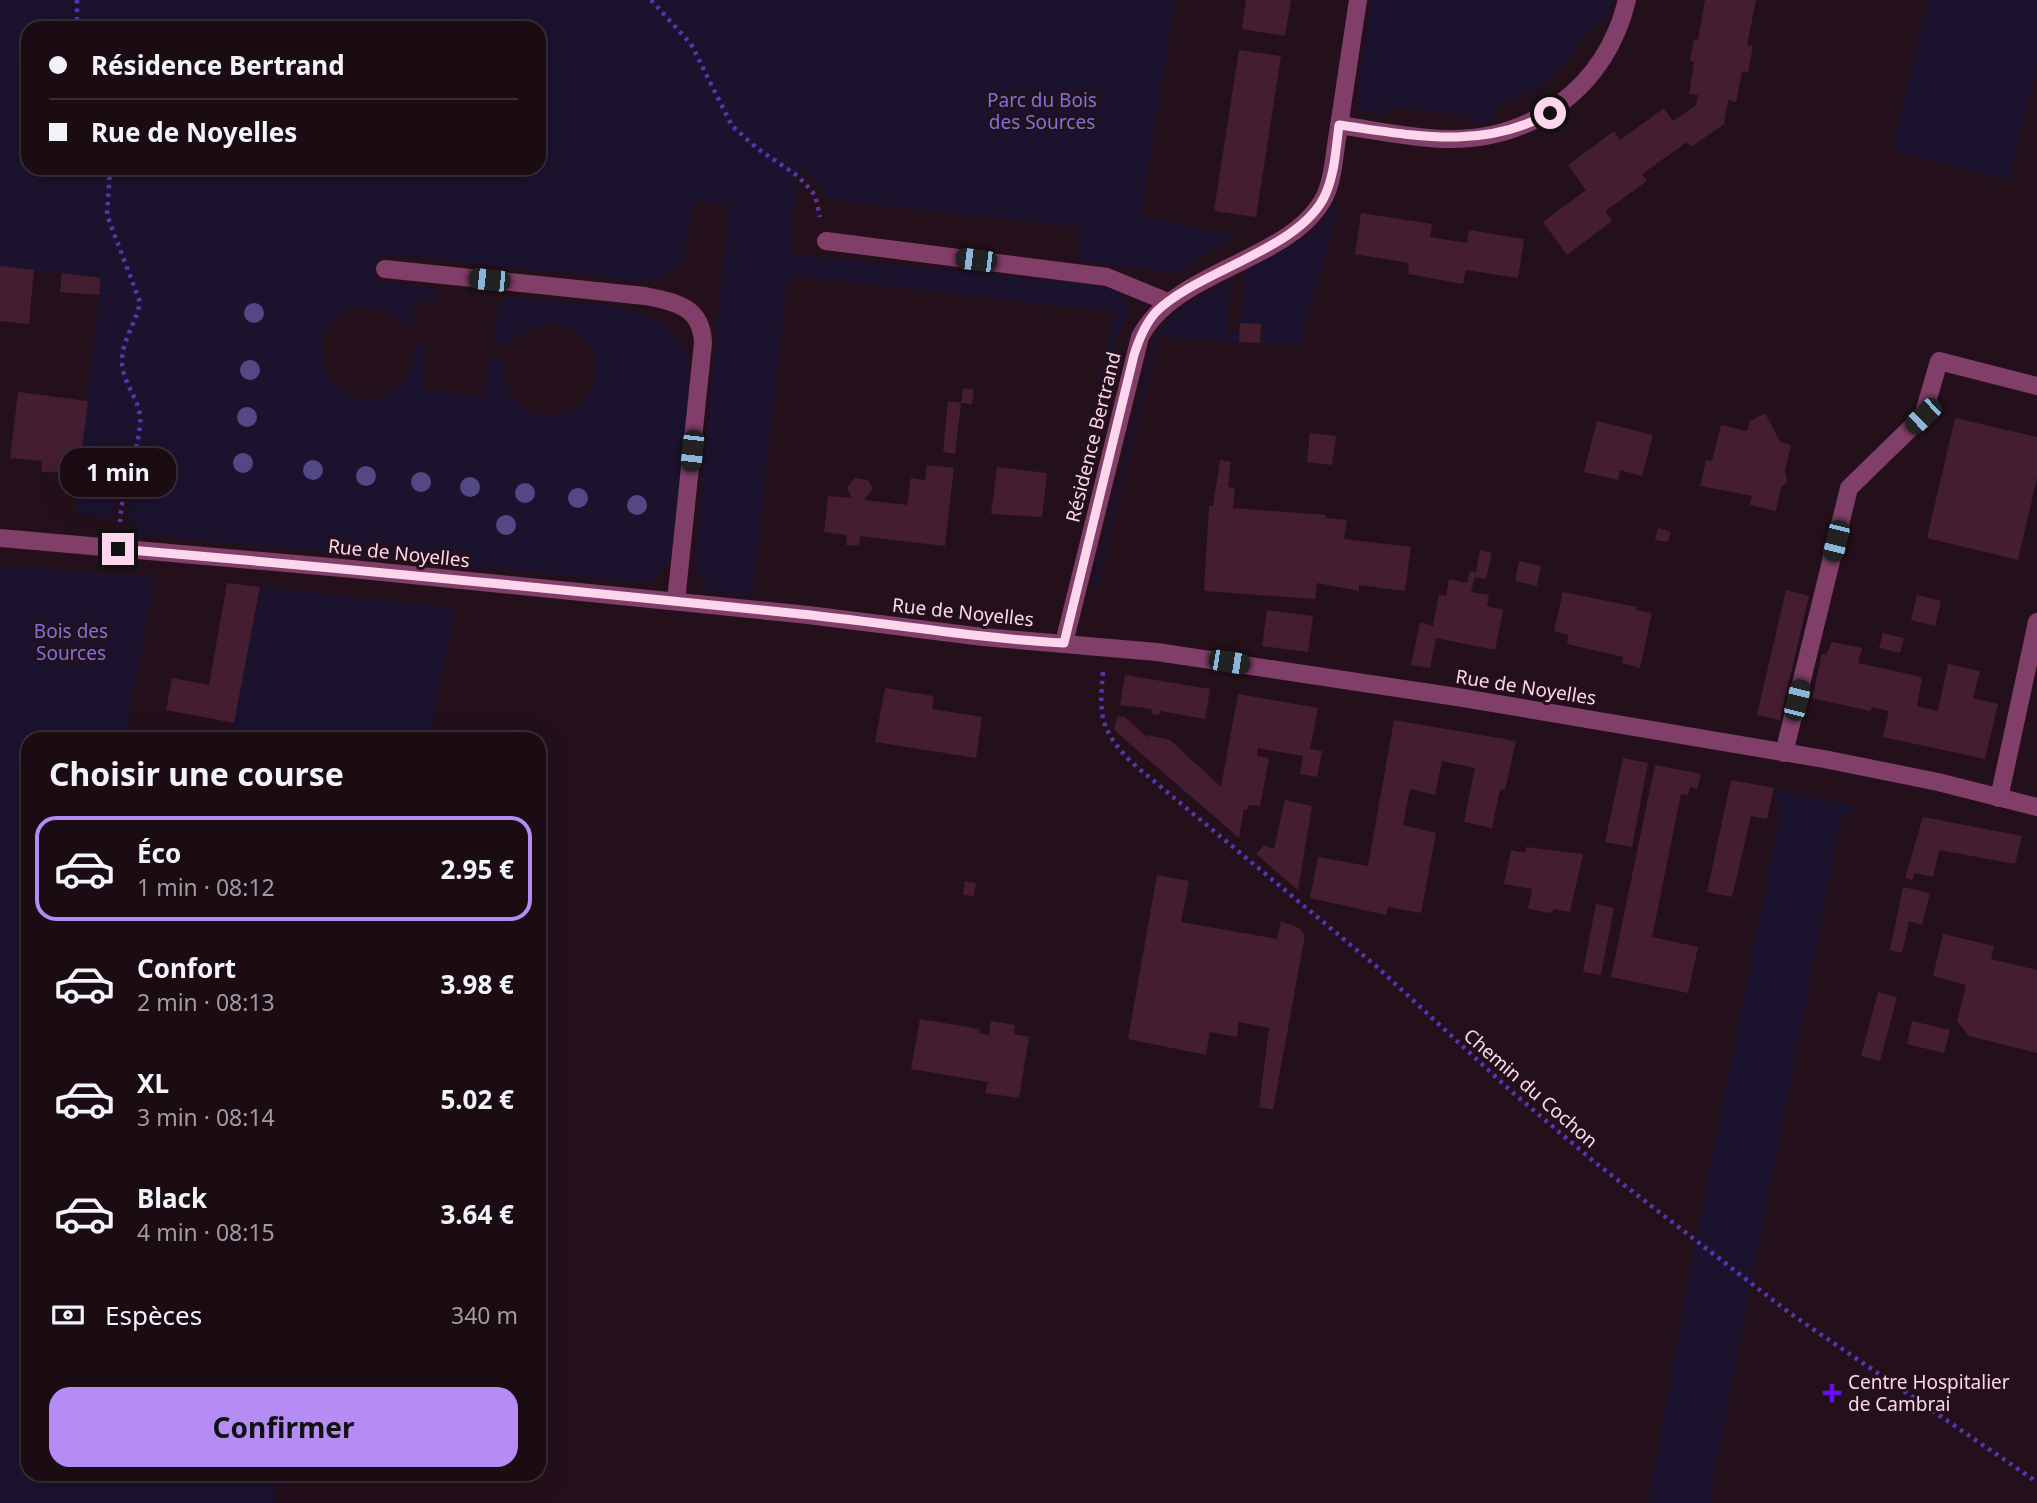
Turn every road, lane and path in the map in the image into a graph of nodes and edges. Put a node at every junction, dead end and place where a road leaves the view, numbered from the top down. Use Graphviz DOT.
graph roads {
  1 [pos="77,0"];
  2 [pos="651,0"];
  3 [pos="1358,0"];
  4 [pos="1627,0"];
  5 [pos="77,21"];
  6 [pos="1339,125"];
  7 [pos="110,175"];
  8 [pos="825,241"];
  9 [pos="385,269"];
  10 [pos="1168,302"];
  11 [pos="2037,386"];
  12 [pos="0,538"];
  13 [pos="118,549"];
  14 [pos="676,601"];
  15 [pos="2037,622"];
  16 [pos="1064,643"];
  17 [pos="1105,646"];
  18 [pos="1784,753"];
  19 [pos="2000,799"];
  20 [pos="2037,807"];
  21 [pos="2037,1482"];
  1 -- 5 [label="path"];
  2 -- 8 [label="path"];
  3 -- 6 [label="street, Résidence Bertrand"];
  4 -- 6 [label="street"];
  6 -- 10 [label="street, Résidence Bertrand"];
  7 -- 13 [label="path"];
  8 -- 10 [label="street"];
  9 -- 14 [label="street"];
  10 -- 16 [label="street, Résidence Bertrand"];
  11 -- 18 [label="street"];
  12 -- 13 [label="street, Rue de Noyelles"];
  13 -- 14 [label="street, Rue de Noyelles"];
  14 -- 16 [label="street, Rue de Noyelles"];
  15 -- 19 [label="street"];
  16 -- 17 [label="street, Rue de Noyelles"];
  17 -- 18 [label="street, Rue de Noyelles"];
  17 -- 21 [label="path, Chemin du Cochon"];
  18 -- 19 [label="street, Rue de Noyelles"];
  19 -- 20 [label="street, Rue de Noyelles"];
}
